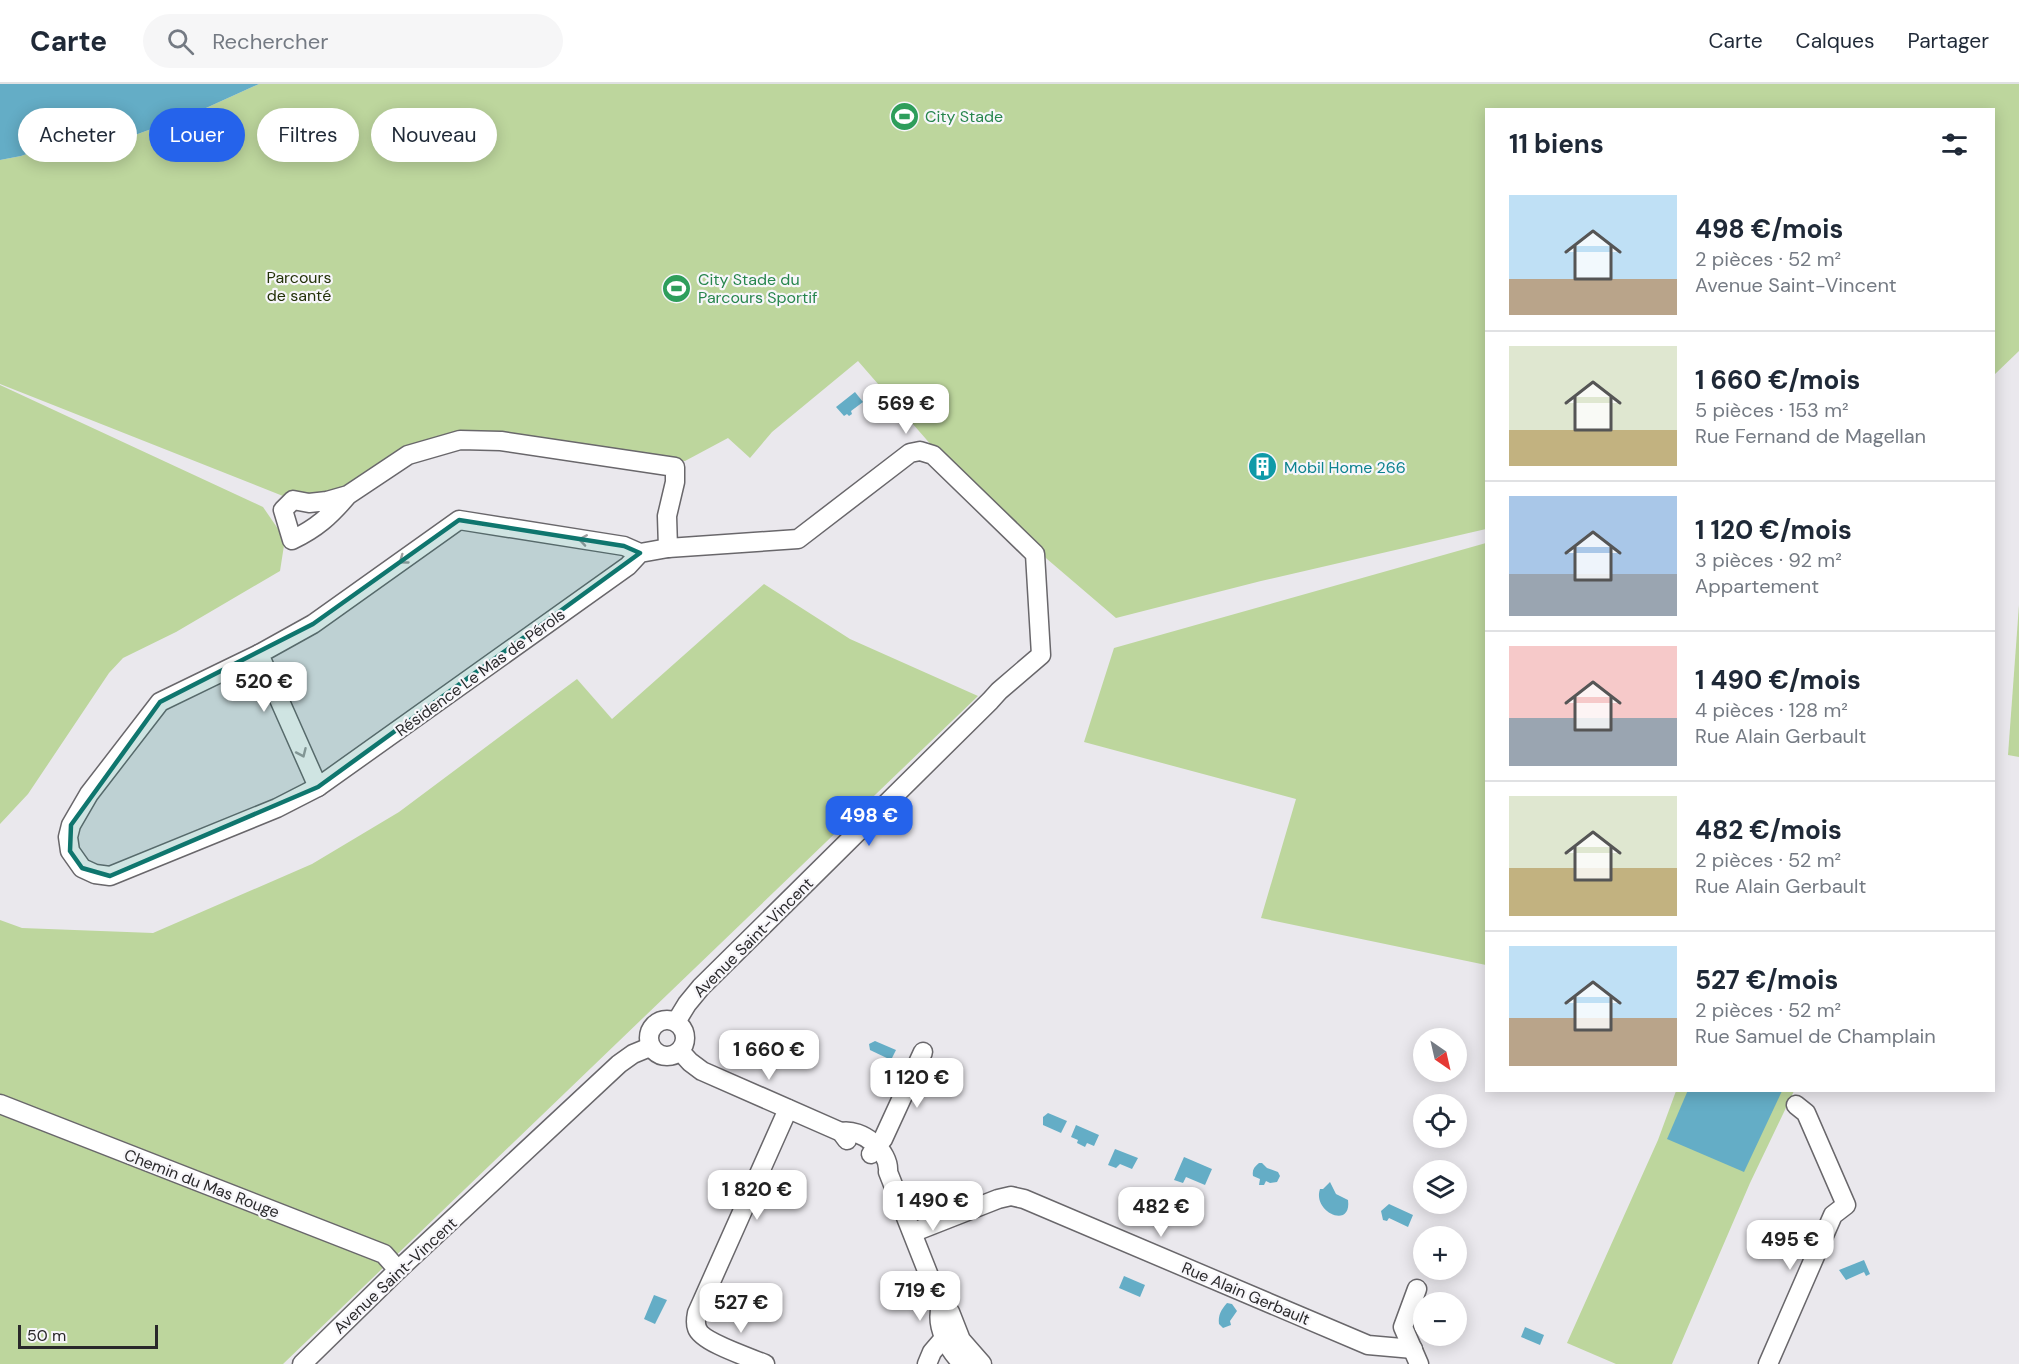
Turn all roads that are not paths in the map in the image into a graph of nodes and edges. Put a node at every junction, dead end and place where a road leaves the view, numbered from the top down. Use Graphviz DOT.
graph roads {
  1 [pos="348,495"];
  2 [pos="668,548"];
  3 [pos="640,553"];
  4 [pos="259,654"];
  5 [pos="1041,655"];
  6 [pos="318,787"];
  7 [pos="676,1022"];
  8 [pos="650,1047"];
  9 [pos="680,1051"];
  10 [pos="923,1052"];
  11 [pos="0,1104"];
  12 [pos="1796,1104"];
  13 [pos="788,1109"];
  14 [pos="874,1151"];
  15 [pos="914,1233"];
  16 [pos="398,1270"];
  17 [pos="1417,1288"];
  18 [pos="955,1353"];
  19 [pos="1416,1357"];
  20 [pos="302,1364"];
  21 [pos="765,1364"];
  22 [pos="927,1364"];
  23 [pos="982,1364"];
  24 [pos="1768,1364"];
  1 -- 2 [label="street"];
  2 -- 3 [label="street, Résidence Le Mas de Pérols"];
  2 -- 5 [label="street, Résidence Le Mas de Pérols"];
  3 -- 4 [label="street, Résidence Le Mas de Pérols, one-way"];
  3 -- 6 [label="street, Résidence Le Mas de Pérols"];
  4 -- 6 [label="street, one-way"];
  4 -- 6 [label="street, Résidence Le Mas de Pérols"];
  5 -- 7 [label="street, Avenue Saint-Vincent"];
  7 -- 8 [label="street"];
  7 -- 9 [label="street"];
  8 -- 9 [label="street"];
  8 -- 16 [label="street, Avenue Saint-Vincent"];
  9 -- 13 [label="street"];
  10 -- 14 [label="street"];
  11 -- 16 [label="street, Chemin du Mas Rouge"];
  12 -- 24 [label="street"];
  13 -- 14 [label="street"];
  13 -- 21 [label="street"];
  14 -- 15 [label="street"];
  15 -- 18 [label="street"];
  15 -- 19 [label="street, Rue Alain Gerbault"];
  16 -- 20 [label="street, Avenue Saint-Vincent"];
  17 -- 19 [label="street"];
  18 -- 22 [label="street"];
  18 -- 23 [label="street"];
}
